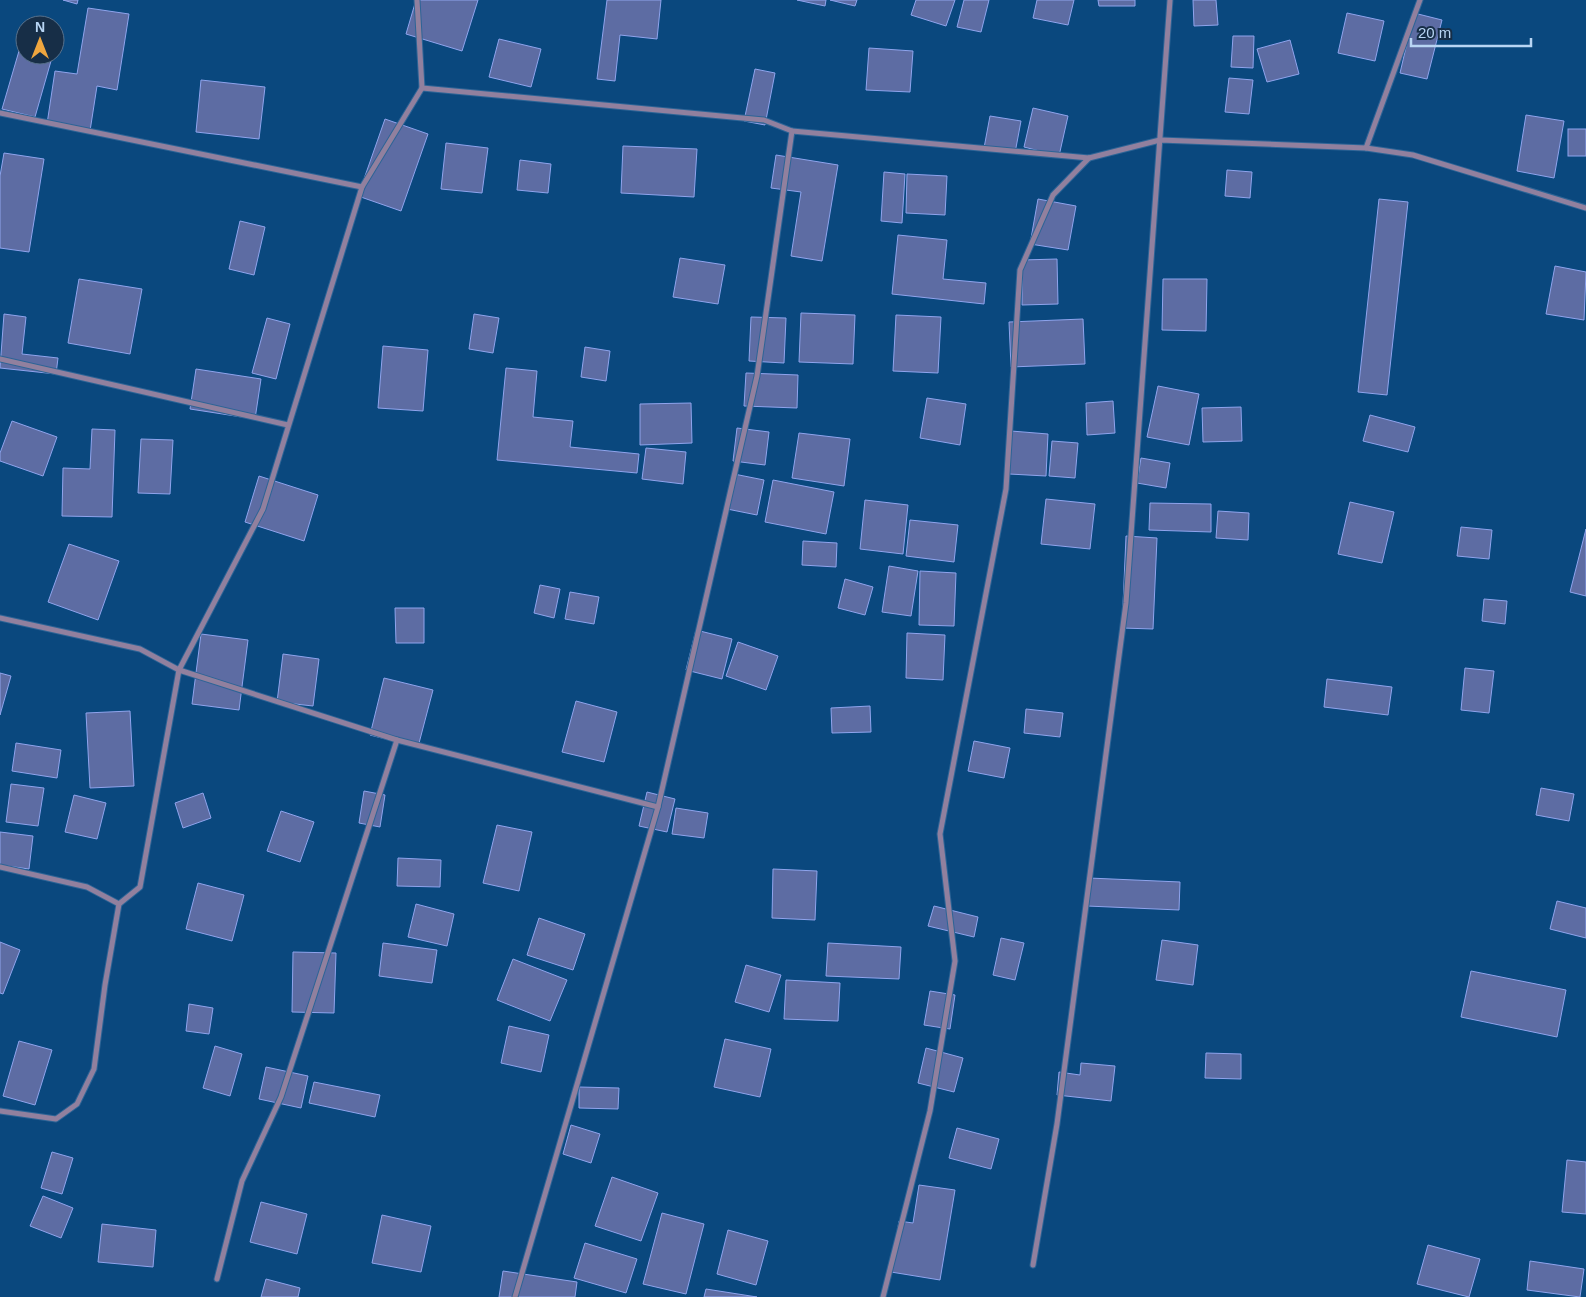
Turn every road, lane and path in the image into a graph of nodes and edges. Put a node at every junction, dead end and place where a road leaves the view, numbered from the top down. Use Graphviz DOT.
graph roads {
  1 [pos="417,0"];
  2 [pos="1170,0"];
  3 [pos="1420,0"];
  4 [pos="422,88"];
  5 [pos="0,113"];
  6 [pos="792,131"];
  7 [pos="1160,140"];
  8 [pos="1366,148"];
  9 [pos="1089,158"];
  10 [pos="362,187"];
  11 [pos="1586,208"];
  12 [pos="0,359"];
  13 [pos="288,425"];
  14 [pos="0,618"];
  15 [pos="179,670"];
  16 [pos="397,740"];
  17 [pos="658,807"];
  18 [pos="0,867"];
  19 [pos="119,904"];
  20 [pos="0,1111"];
  21 [pos="1034,1265"];
  22 [pos="217,1279"];
  23 [pos="516,1297"];
  24 [pos="883,1297"];
  1 -- 4 [label="street"];
  2 -- 7 [label="street"];
  3 -- 8 [label="street"];
  4 -- 6 [label="street"];
  4 -- 10 [label="street"];
  5 -- 10 [label="street"];
  6 -- 9 [label="street"];
  6 -- 17 [label="street"];
  7 -- 8 [label="street"];
  7 -- 9 [label="street"];
  7 -- 21 [label="street"];
  8 -- 11 [label="street"];
  9 -- 24 [label="street"];
  10 -- 13 [label="street"];
  12 -- 13 [label="street"];
  13 -- 15 [label="street"];
  14 -- 15 [label="street"];
  15 -- 16 [label="street"];
  15 -- 19 [label="street"];
  16 -- 17 [label="street"];
  16 -- 22 [label="street"];
  17 -- 23 [label="street"];
  18 -- 19 [label="street"];
  19 -- 20 [label="street"];
}
